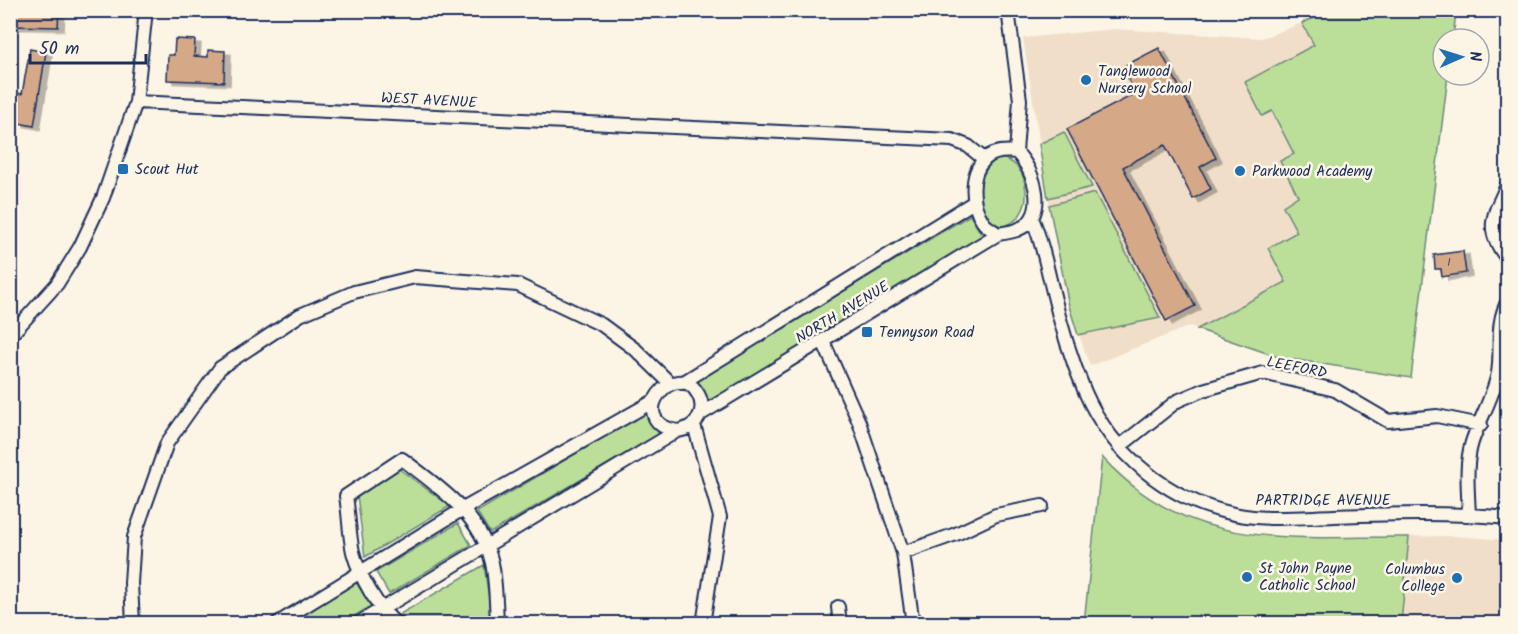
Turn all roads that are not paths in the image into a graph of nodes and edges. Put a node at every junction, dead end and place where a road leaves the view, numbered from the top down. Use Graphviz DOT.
graph roads {
  1 [pos="146,10"];
  2 [pos="1008,10"];
  3 [pos="136,102"];
  4 [pos="1016,152"];
  5 [pos="984,159"];
  6 [pos="1508,183"];
  7 [pos="974,202"];
  8 [pos="1032,218"];
  9 [pos="998,234"];
  10 [pos="1508,260"];
  11 [pos="1508,301"];
  12 [pos="10,336"];
  13 [pos="823,341"];
  14 [pos="676,383"];
  15 [pos="654,401"];
  16 [pos="701,414"];
  17 [pos="694,425"];
  18 [pos="1480,425"];
  19 [pos="677,431"];
  20 [pos="1119,447"];
  21 [pos="1042,506"];
  22 [pos="463,510"];
  23 [pos="1469,515"];
  24 [pos="1508,518"];
  25 [pos="485,546"];
  26 [pos="903,553"];
  27 [pos="361,571"];
  28 [pos="838,607"];
  29 [pos="382,608"];
  30 [pos="133,624"];
  31 [pos="276,624"];
  32 [pos="357,624"];
  33 [pos="397,624"];
  34 [pos="498,624"];
  35 [pos="703,624"];
  36 [pos="840,624"];
  37 [pos="913,624"];
  1 -- 3 [label="street"];
  2 -- 4 [label="street"];
  3 -- 5 [label="street, WEST AVENUE"];
  3 -- 12 [label="street"];
  4 -- 5 [label="street"];
  4 -- 8 [label="street"];
  5 -- 7 [label="street"];
  6 -- 10 [label="street"];
  7 -- 9 [label="street"];
  7 -- 14 [label="street, NORTH AVENUE"];
  8 -- 9 [label="street"];
  8 -- 20 [label="street, PARTRIDGE AVENUE"];
  9 -- 13 [label="street, NORTH AVENUE"];
  11 -- 18 [label="street"];
  13 -- 16 [label="street, NORTH AVENUE"];
  13 -- 26 [label="street"];
  14 -- 15 [label="street, NORTH AVENUE"];
  14 -- 16 [label="street"];
  14 -- 30 [label="street"];
  15 -- 19 [label="street"];
  15 -- 22 [label="street, NORTH AVENUE"];
  16 -- 17 [label="street, NORTH AVENUE"];
  17 -- 19 [label="street"];
  17 -- 35 [label="street"];
  18 -- 20 [label="street, LEEFORD"];
  18 -- 23 [label="street"];
  19 -- 25 [label="street"];
  20 -- 23 [label="street, PARTRIDGE AVENUE"];
  21 -- 26 [label="street"];
  22 -- 25 [label="street"];
  22 -- 27 [label="street, NORTH AVENUE"];
  22 -- 27 [label="street"];
  23 -- 24 [label="street, PARTRIDGE AVENUE"];
  25 -- 29 [label="street"];
  25 -- 34 [label="street"];
  26 -- 37 [label="street"];
  27 -- 29 [label="street"];
  27 -- 31 [label="street, NORTH AVENUE"];
  28 -- 36 [label="street"];
  29 -- 32 [label="street"];
  29 -- 33 [label="street"];
}
